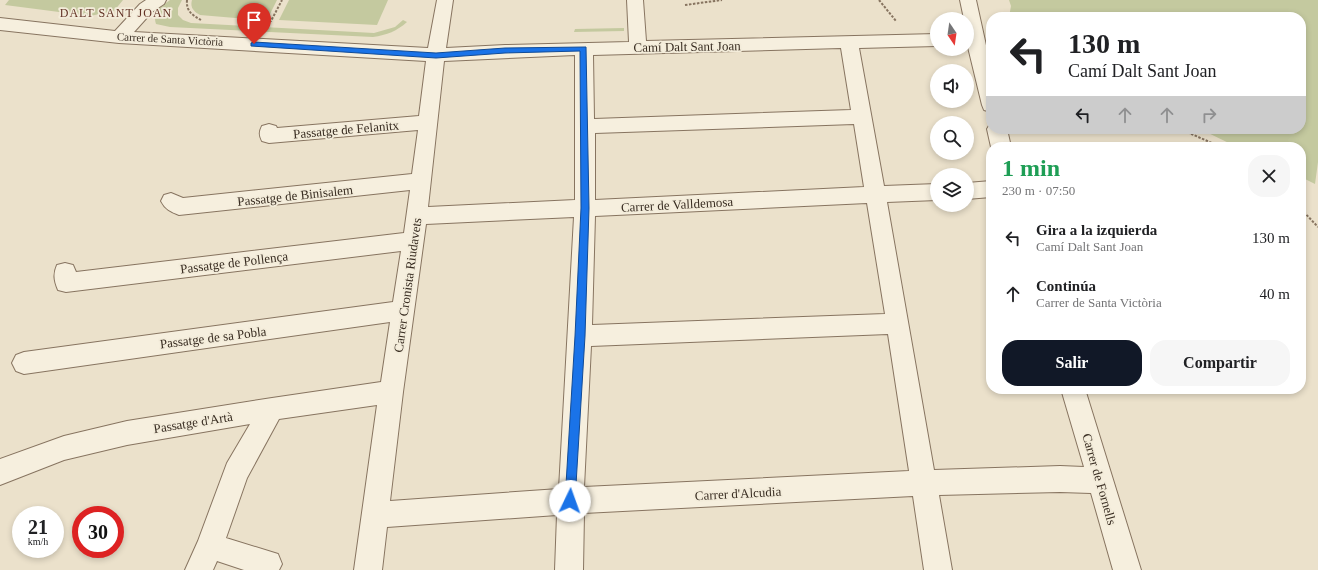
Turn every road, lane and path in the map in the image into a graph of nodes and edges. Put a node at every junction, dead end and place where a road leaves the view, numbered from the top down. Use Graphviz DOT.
graph roads {
  1 [pos="158,0"];
  2 [pos="187,0"];
  3 [pos="282,0"];
  4 [pos="445,0"];
  5 [pos="635,0"];
  6 [pos="722,0"];
  7 [pos="879,0"];
  8 [pos="968,0"];
  9 [pos="685,5"];
  10 [pos="971,12"];
  11 [pos="208,20"];
  12 [pos="262,23"];
  13 [pos="0,24"];
  14 [pos="898,24"];
  15 [pos="119,37"];
  16 [pos="930,40"];
  17 [pos="849,42"];
  18 [pos="638,47"];
  19 [pos="584,49"];
  20 [pos="974,50"];
  21 [pos="436,55"];
  22 [pos="986,89"];
  23 [pos="862,117"];
  24 [pos="428,122"];
  25 [pos="584,126"];
  26 [pos="269,130"];
  27 [pos="1191,134"];
  28 [pos="1210,142"];
  29 [pos="421,181"];
  30 [pos="986,189"];
  31 [pos="974,190"];
  32 [pos="930,192"];
  33 [pos="876,195"];
  34 [pos="171,201"];
  35 [pos="585,208"];
  36 [pos="1306,214"];
  37 [pos="417,216"];
  38 [pos="1318,227"];
  39 [pos="413,241"];
  40 [pos="65,272"];
  41 [pos="403,310"];
  42 [pos="898,324"];
  43 [pos="580,336"];
  44 [pos="24,363"];
  45 [pos="391,392"];
  46 [pos="1075,394"];
  47 [pos="272,409"];
  48 [pos="0,472"];
  49 [pos="1101,481"];
  50 [pos="924,484"];
  51 [pos="570,501"];
  52 [pos="375,515"];
  53 [pos="210,546"];
  54 [pos="268,564"];
  55 [pos="199,570"];
  56 [pos="368,570"];
  57 [pos="569,570"];
  58 [pos="938,570"];
  59 [pos="1127,570"];
  1 -- 15 [label="street"];
  2 -- 11 [label="path"];
  3 -- 12 [label="path"];
  4 -- 21 [label="street, Carrer Cronista Riudavets"];
  5 -- 18 [label="street"];
  6 -- 9 [label="path"];
  7 -- 14 [label="path"];
  8 -- 10 [label="street"];
  13 -- 15 [label="street, Carrer de Santa Victòria"];
  15 -- 21 [label="street, Carrer de Santa Victòria"];
  16 -- 17 [label="street, Camí Dalt Sant Joan"];
  17 -- 18 [label="street, Camí Dalt Sant Joan"];
  17 -- 23 [label="street"];
  18 -- 19 [label="street, Camí Dalt Sant Joan"];
  19 -- 21 [label="street, Camí Dalt Sant Joan"];
  19 -- 25 [label="street"];
  20 -- 22 [label="street"];
  21 -- 24 [label="street, Carrer Cronista Riudavets"];
  23 -- 25 [label="street"];
  23 -- 33 [label="street"];
  24 -- 26 [label="street, Passatge de Felanitx"];
  24 -- 29 [label="street, Carrer Cronista Riudavets"];
  25 -- 35 [label="street"];
  27 -- 28 [label="path"];
  29 -- 34 [label="street, Passatge de Binisalem"];
  29 -- 37 [label="street, Carrer Cronista Riudavets"];
  30 -- 31 [label="street"];
  32 -- 33 [label="street, Carrer de Valldemosa"];
  33 -- 35 [label="street, Carrer de Valldemosa"];
  33 -- 42 [label="street"];
  35 -- 37 [label="street, Carrer de Valldemosa"];
  35 -- 43 [label="street"];
  36 -- 38 [label="path"];
  37 -- 39 [label="street, Carrer Cronista Riudavets"];
  39 -- 40 [label="street, Passatge de Pollença"];
  39 -- 41 [label="street, Carrer Cronista Riudavets"];
  41 -- 44 [label="street, Passatge de sa Pobla"];
  41 -- 45 [label="street, Carrer Cronista Riudavets"];
  42 -- 43 [label="street"];
  42 -- 50 [label="street"];
  43 -- 51 [label="street"];
  45 -- 47 [label="street, Passatge d'Artà"];
  45 -- 52 [label="street, Carrer Cronista Riudavets"];
  46 -- 49 [label="street, Carrer de Fornells"];
  47 -- 48 [label="street, Passatge d'Artà"];
  47 -- 53 [label="street"];
  49 -- 50 [label="street, Carrer d'Alcudia"];
  49 -- 59 [label="street, Carrer de Fornells"];
  50 -- 51 [label="street, Carrer d'Alcudia"];
  50 -- 58 [label="street"];
  51 -- 52 [label="street, Carrer d'Alcudia"];
  51 -- 57 [label="street"];
  52 -- 56 [label="street, Carrer Cronista Riudavets"];
  53 -- 54 [label="street"];
  53 -- 55 [label="street"];
}
